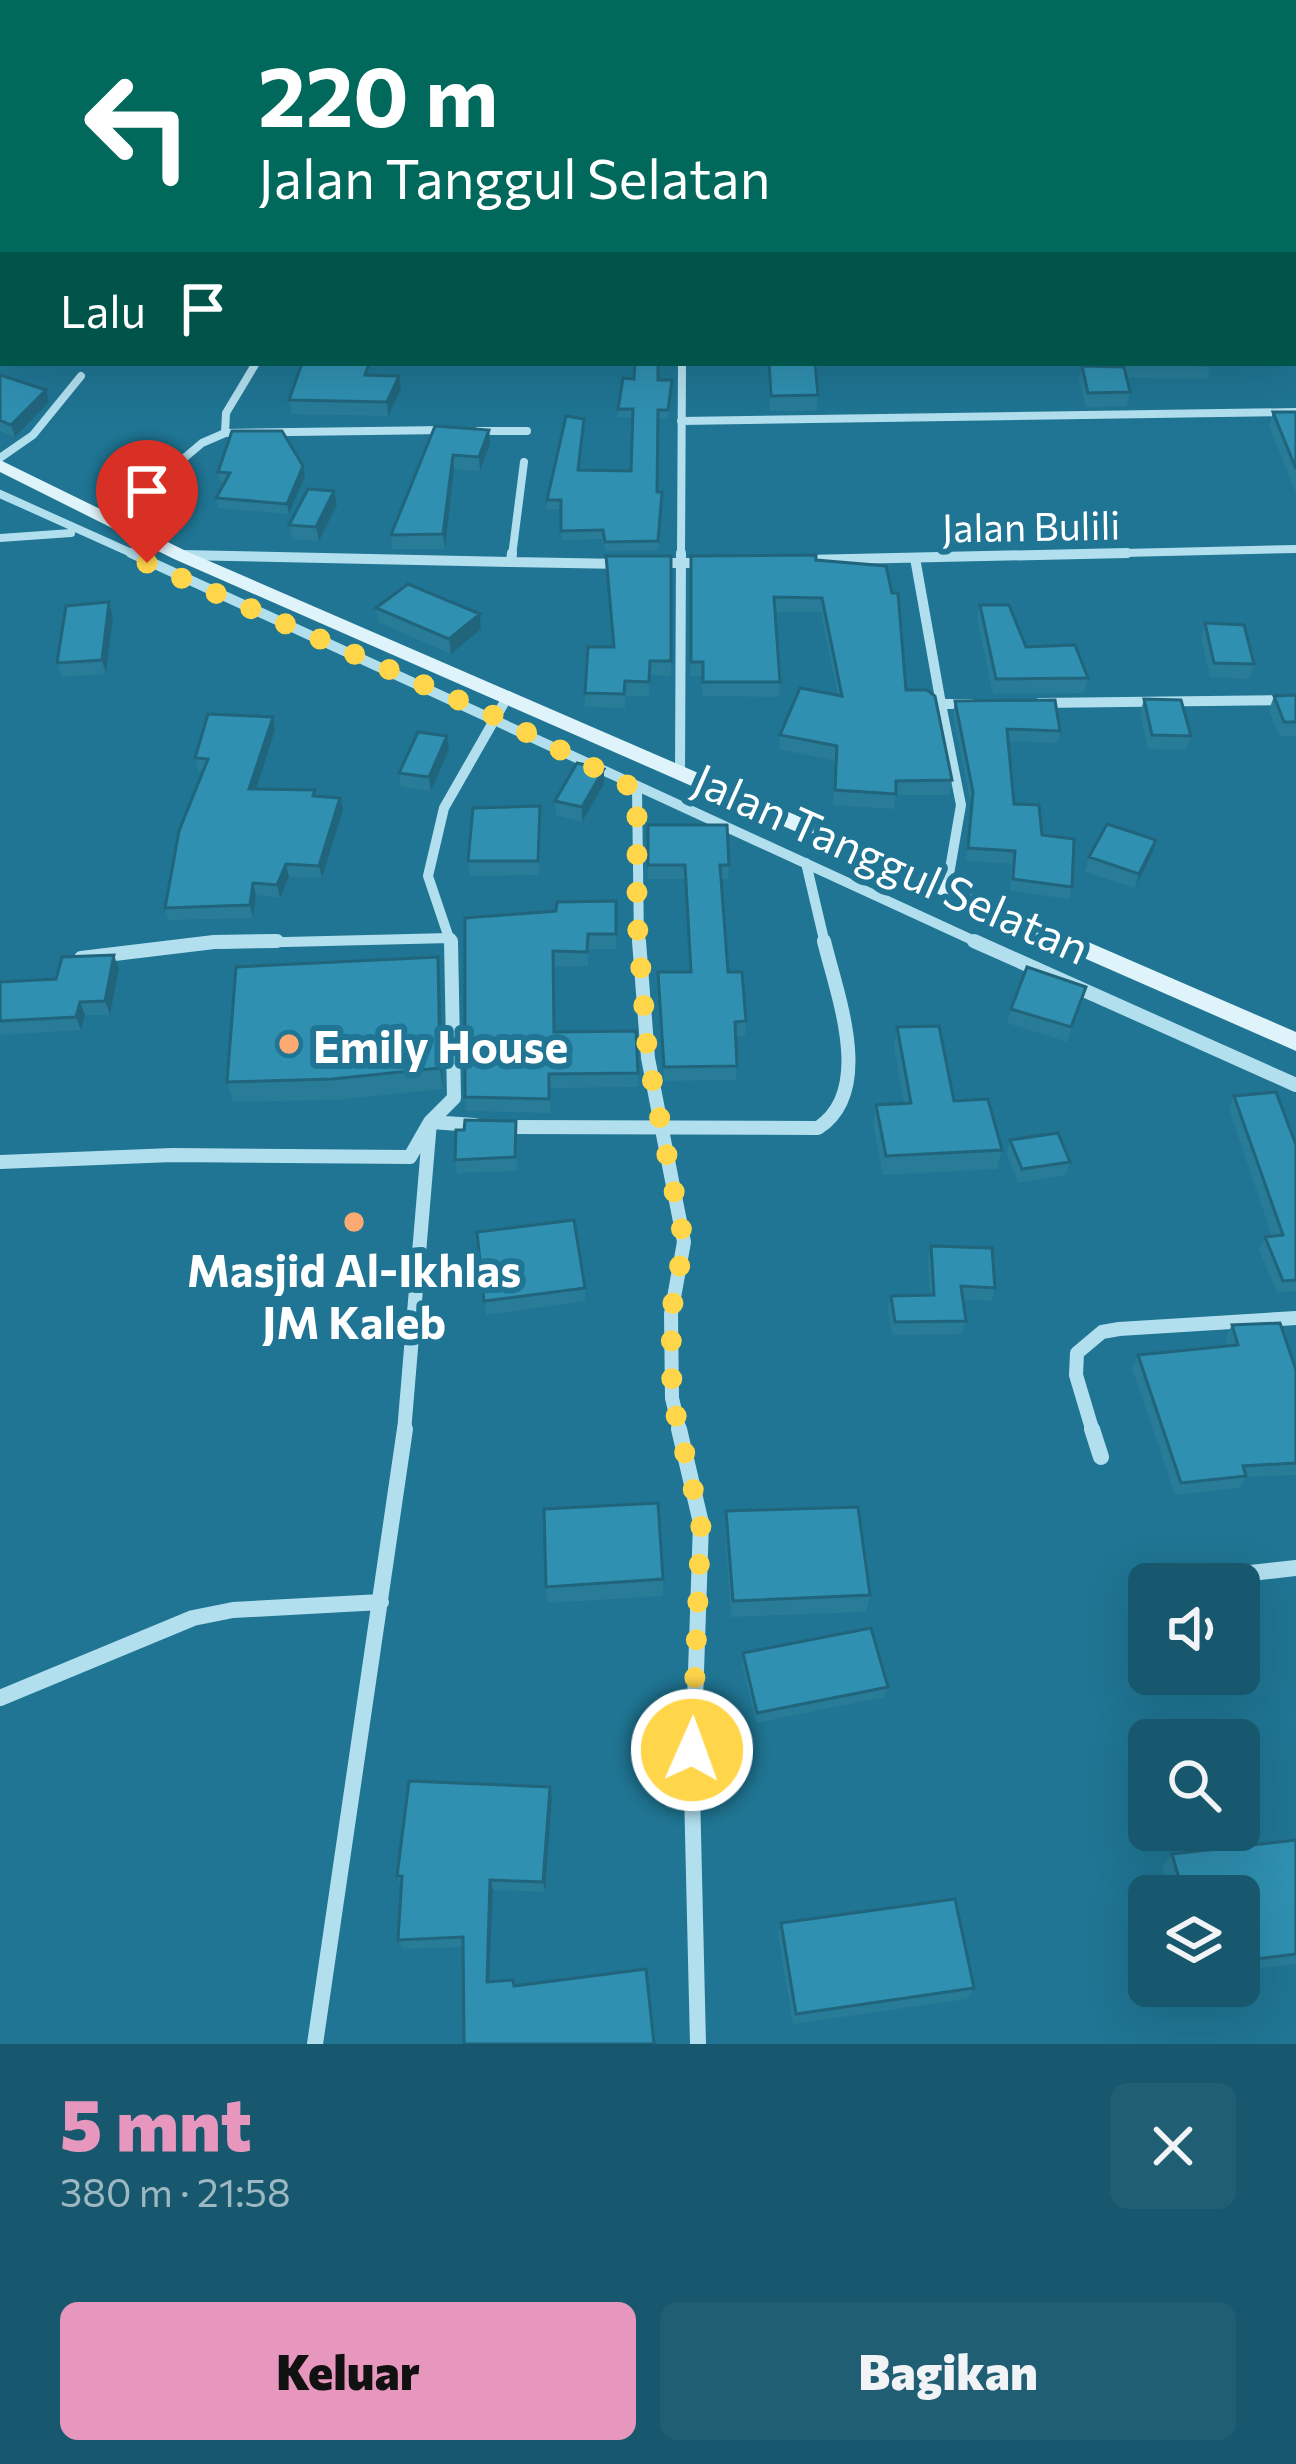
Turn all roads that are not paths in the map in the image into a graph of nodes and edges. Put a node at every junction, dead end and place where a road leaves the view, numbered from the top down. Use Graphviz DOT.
graph roads {
  1 [pos="254,366"];
  2 [pos="682,366"];
  3 [pos="81,376"];
  4 [pos="1296,412"];
  5 [pos="681,421"];
  6 [pos="527,431"];
  7 [pos="225,433"];
  8 [pos="0,461"];
  9 [pos="524,462"];
  10 [pos="0,494"];
  11 [pos="110,520"];
  12 [pos="78,533"];
  13 [pos="0,538"];
  14 [pos="1296,549"];
  15 [pos="180,555"];
  16 [pos="915,558"];
  17 [pos="801,560"];
  18 [pos="511,562"];
  19 [pos="730,562"];
  20 [pos="683,563"];
  21 [pos="508,696"];
  22 [pos="1296,700"];
  23 [pos="941,704"];
  24 [pos="986,704"];
  25 [pos="1030,704"];
  26 [pos="495,716"];
  27 [pos="680,772"];
  28 [pos="637,790"];
  29 [pos="806,863"];
  30 [pos="947,886"];
  31 [pos="451,938"];
  32 [pos="80,958"];
  33 [pos="1296,1042"];
  34 [pos="1296,1085"];
  35 [pos="430,1122"];
  36 [pos="657,1125"];
  37 [pos="0,1162"];
  38 [pos="1293,1318"];
  39 [pos="1296,1335"];
  40 [pos="1101,1457"];
  41 [pos="1296,1568"];
  42 [pos="1260,1572"];
  43 [pos="381,1601"];
  44 [pos="0,1698"];
  45 [pos="315,2044"];
  46 [pos="698,2044"];
  1 -- 7 [label="street"];
  2 -- 5 [label="street"];
  3 -- 8 [label="street"];
  4 -- 5 [label="street"];
  5 -- 20 [label="street"];
  6 -- 7 [label="street"];
  7 -- 11 [label="street"];
  8 -- 11 [label="street, Jalan Tanggul Selatan"];
  9 -- 18 [label="street"];
  10 -- 12 [label="street, Jalan Tanggul Selatan"];
  11 -- 15 [label="street, Jalan Tanggul Selatan"];
  12 -- 13 [label="street"];
  12 -- 26 [label="street, Jalan Tanggul Selatan"];
  14 -- 16 [label="street, Jalan Bulili"];
  15 -- 18 [label="street"];
  15 -- 21 [label="street, Jalan Tanggul Selatan"];
  16 -- 17 [label="street"];
  16 -- 23 [label="street, Jalan Bulili"];
  18 -- 20 [label="street"];
  19 -- 20 [label="street"];
  20 -- 27 [label="street"];
  21 -- 26 [label="street"];
  21 -- 27 [label="street, Jalan Tanggul Selatan"];
  22 -- 25 [label="street"];
  23 -- 24 [label="street"];
  23 -- 30 [label="street, Jalan Bulili"];
  26 -- 28 [label="street, Jalan Tanggul Selatan"];
  26 -- 31 [label="street"];
  27 -- 30 [label="street, Jalan Tanggul Selatan"];
  28 -- 29 [label="street, Jalan Tanggul Selatan"];
  28 -- 36 [label="street"];
  29 -- 34 [label="street, Jalan Tanggul Selatan"];
  29 -- 36 [label="street"];
  30 -- 33 [label="street, Jalan Tanggul Selatan"];
  31 -- 32 [label="street"];
  31 -- 35 [label="street"];
  35 -- 36 [label="street"];
  35 -- 37 [label="street"];
  35 -- 43 [label="street"];
  36 -- 46 [label="street"];
  38 -- 39 [label="street"];
  38 -- 40 [label="street"];
  41 -- 42 [label="street"];
  43 -- 44 [label="street"];
  43 -- 45 [label="street"];
}
